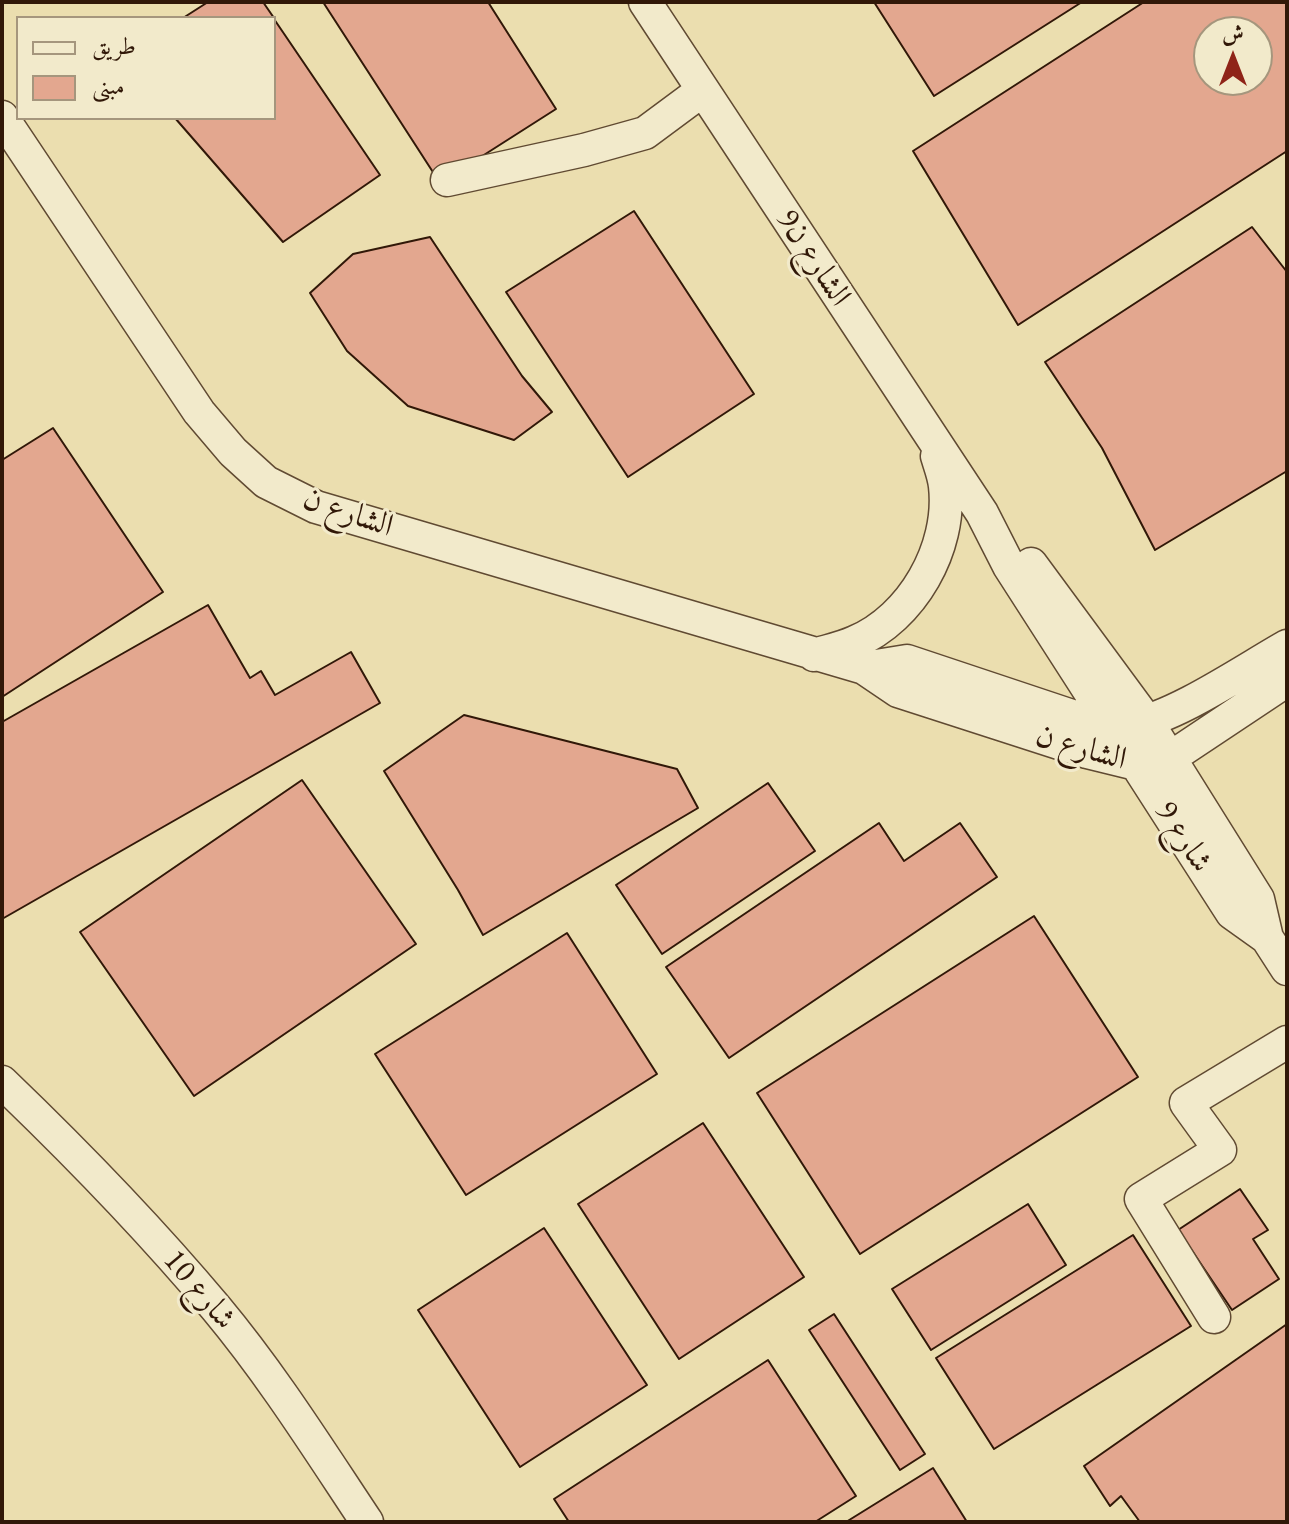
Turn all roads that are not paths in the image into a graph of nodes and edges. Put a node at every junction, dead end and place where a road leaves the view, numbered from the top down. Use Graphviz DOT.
graph roads {
  1 [pos="645,2"];
  2 [pos="703,90"];
  3 [pos="2,117"];
  4 [pos="447,180"];
  5 [pos="934,442"];
  6 [pos="982,513"];
  7 [pos="1287,646"];
  8 [pos="812,655"];
  9 [pos="864,668"];
  10 [pos="1287,680"];
  11 [pos="1146,720"];
  12 [pos="1112,725"];
  13 [pos="1170,758"];
  14 [pos="1136,764"];
  15 [pos="1267,938"];
  16 [pos="1287,969"];
  17 [pos="1287,1042"];
  18 [pos="2,1082"];
  19 [pos="1214,1317"];
  20 [pos="354,1517"];
  1 -- 2 [label="street, الشارع ن9"];
  2 -- 4 [label="street"];
  2 -- 5 [label="street, الشارع ن9"];
  3 -- 8 [label="street, الشارع ن"];
  5 -- 6 [label="street, الشارع ن9"];
  5 -- 8 [label="street"];
  6 -- 11 [label="street, الشارع ن9"];
  6 -- 12 [label="street, الشارع ن9"];
  7 -- 11 [label="street, الشارع ن"];
  8 -- 9 [label="street, الشارع ن"];
  9 -- 12 [label="street, الشارع ن"];
  9 -- 14 [label="street, الشارع ن"];
  10 -- 13 [label="street, الشارع ن"];
  11 -- 12 [label="street, الشارع ن"];
  11 -- 13 [label="street, شارع 9"];
  12 -- 14 [label="street, شارع 9"];
  13 -- 14 [label="street, الشارع ن"];
  13 -- 15 [label="street, شارع 9"];
  14 -- 15 [label="street, شارع 9"];
  15 -- 16 [label="street, شارع 9"];
  17 -- 19 [label="street"];
  18 -- 20 [label="street, شارع 10"];
}
